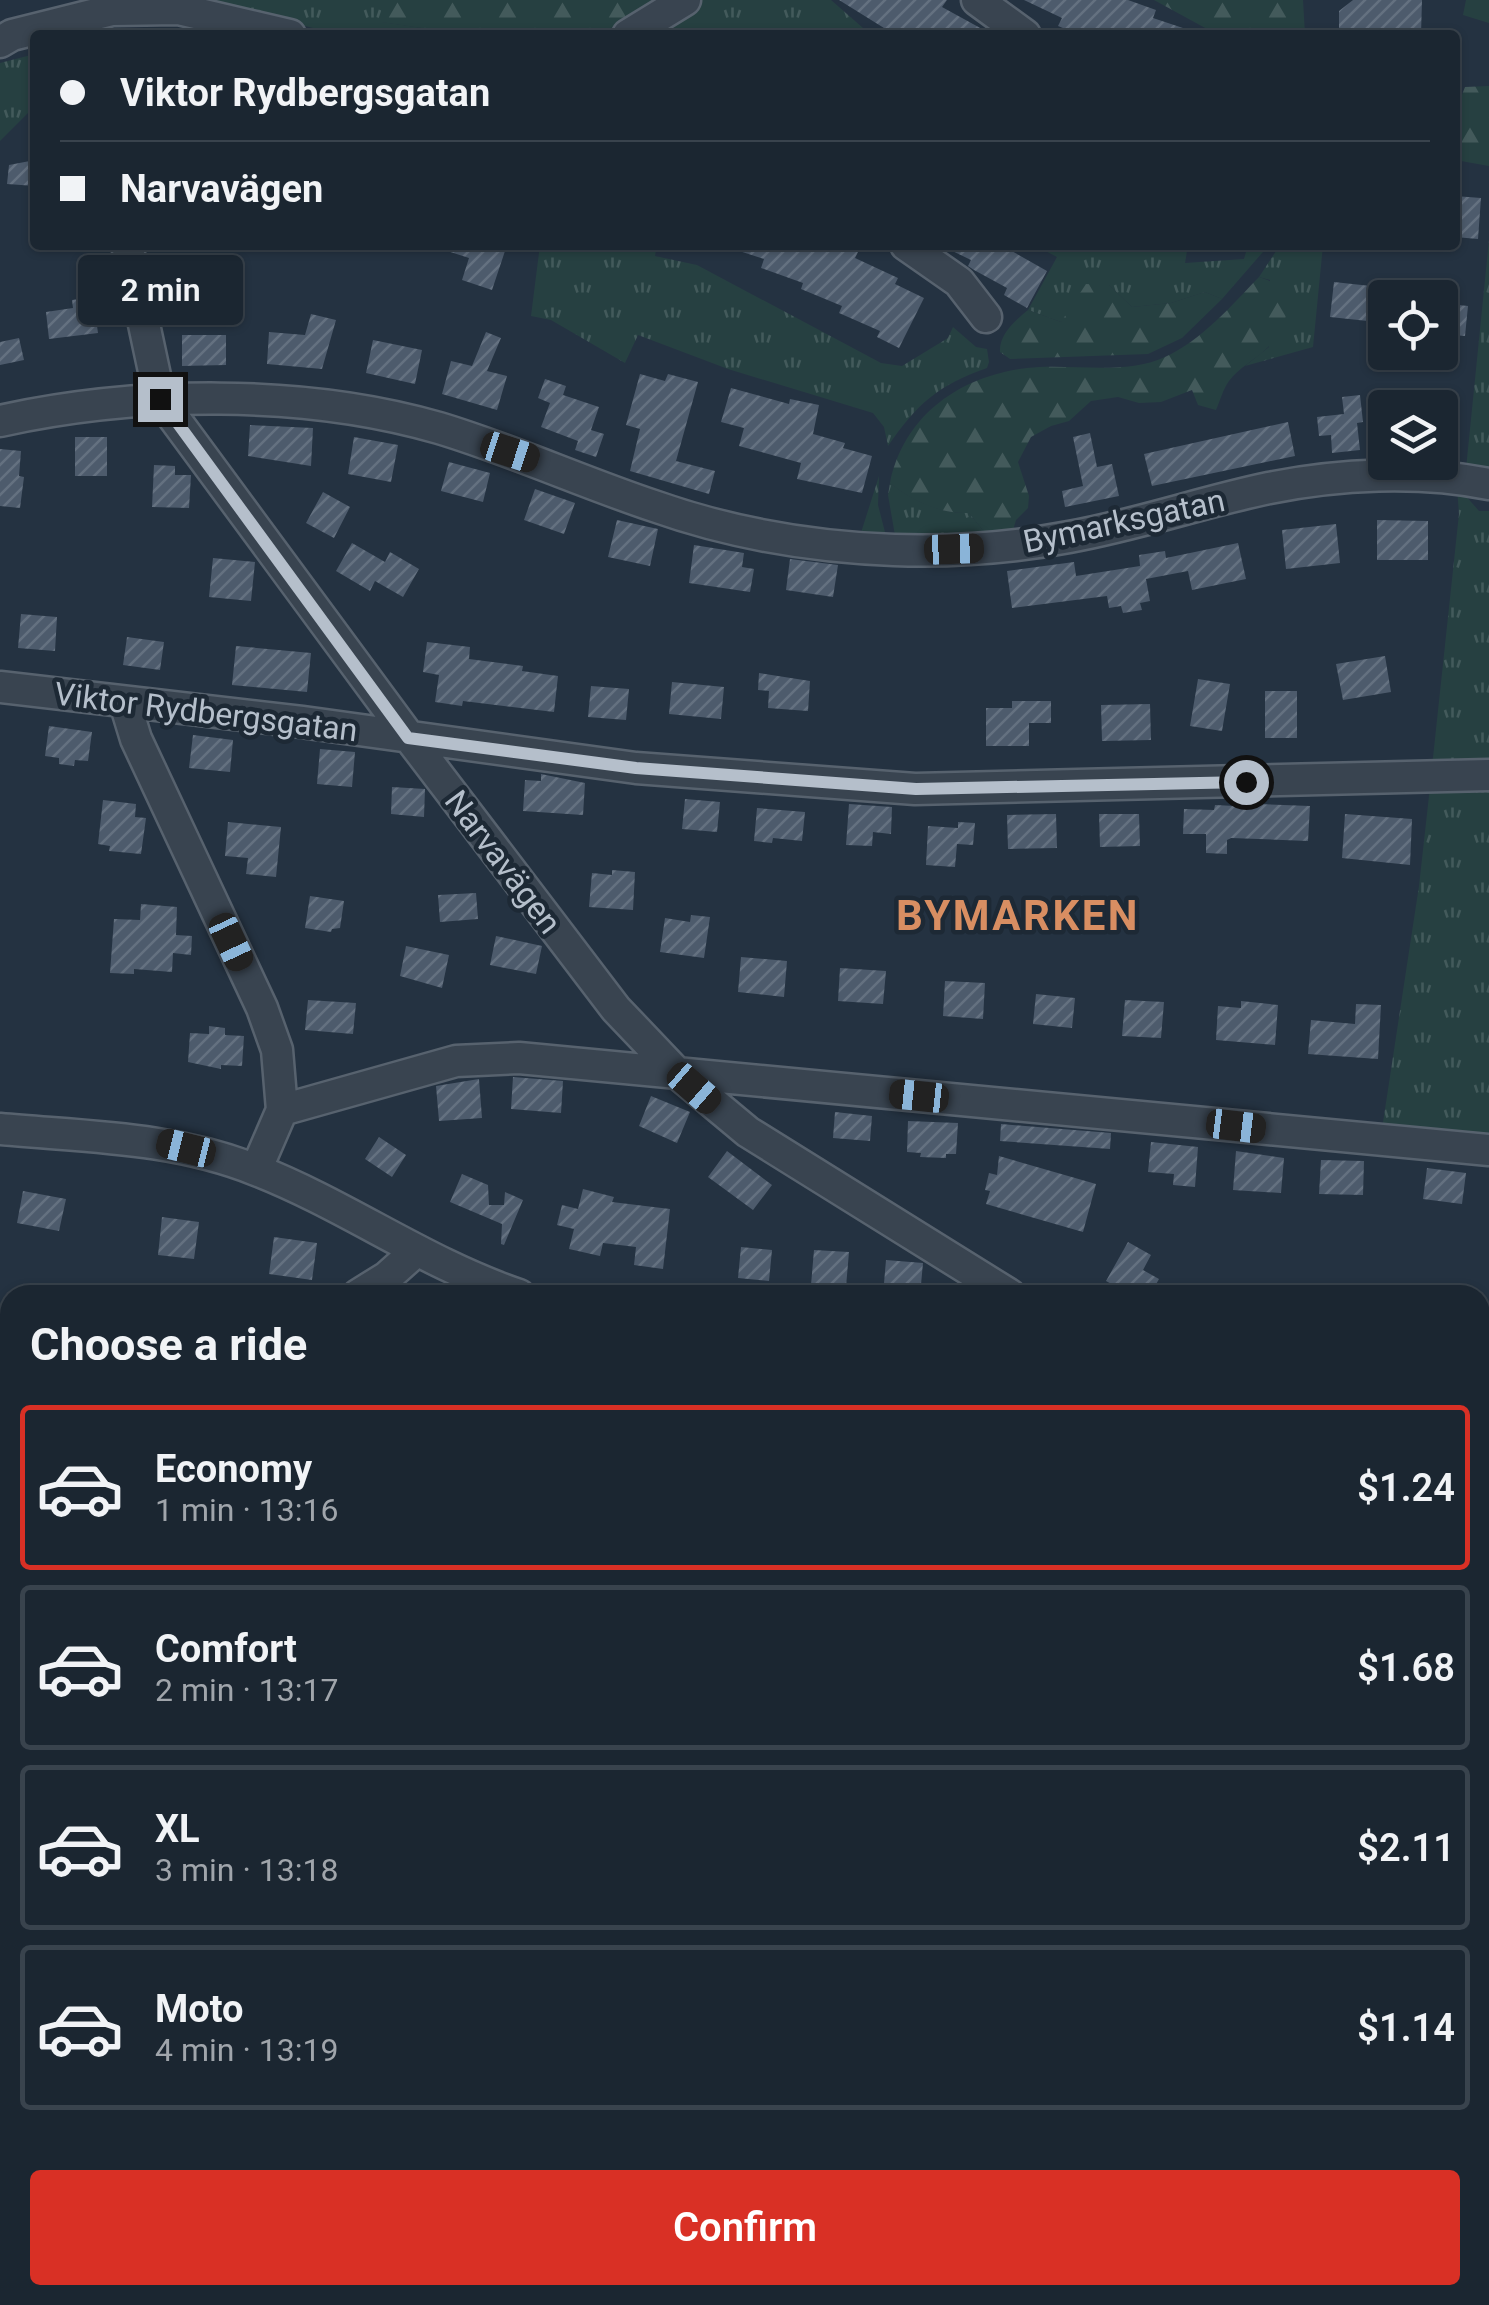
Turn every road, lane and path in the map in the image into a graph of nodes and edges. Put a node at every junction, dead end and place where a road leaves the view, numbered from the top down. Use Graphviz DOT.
graph roads {
  1 [pos="686,0"];
  2 [pos="978,0"];
  3 [pos="69,18"];
  4 [pos="268,30"];
  5 [pos="636,30"];
  6 [pos="1019,30"];
  7 [pos="0,42"];
  8 [pos="128,250"];
  9 [pos="913,250"];
  10 [pos="986,317"];
  11 [pos="160,399"];
  12 [pos="0,421"];
  13 [pos="1489,484"];
  14 [pos="0,688"];
  15 [pos="126,703"];
  16 [pos="408,738"];
  17 [pos="1489,775"];
  18 [pos="676,1072"];
  19 [pos="282,1110"];
  20 [pos="0,1128"];
  21 [pos="1489,1150"];
  22 [pos="256,1170"];
  23 [pos="415,1252"];
  24 [pos="376,1285"];
  25 [pos="490,1285"];
  26 [pos="994,1285"];
  1 -- 5 [label="street"];
  2 -- 6 [label="street"];
  3 -- 4 [label="street"];
  3 -- 7 [label="street"];
  8 -- 11 [label="street, Narvavägen"];
  9 -- 10 [label="street"];
  11 -- 12 [label="street, Bymarksgatan"];
  11 -- 13 [label="street, Bymarksgatan"];
  11 -- 16 [label="street, Narvavägen"];
  14 -- 15 [label="street, Viktor Rydbergsgatan"];
  15 -- 16 [label="street, Viktor Rydbergsgatan"];
  15 -- 19 [label="street"];
  16 -- 17 [label="street, Viktor Rydbergsgatan"];
  16 -- 18 [label="street, Narvavägen"];
  18 -- 19 [label="street"];
  18 -- 21 [label="street"];
  18 -- 26 [label="street, Narvavägen"];
  19 -- 22 [label="street"];
  20 -- 22 [label="street"];
  22 -- 23 [label="street"];
  23 -- 24 [label="street"];
  23 -- 25 [label="street"];
}
